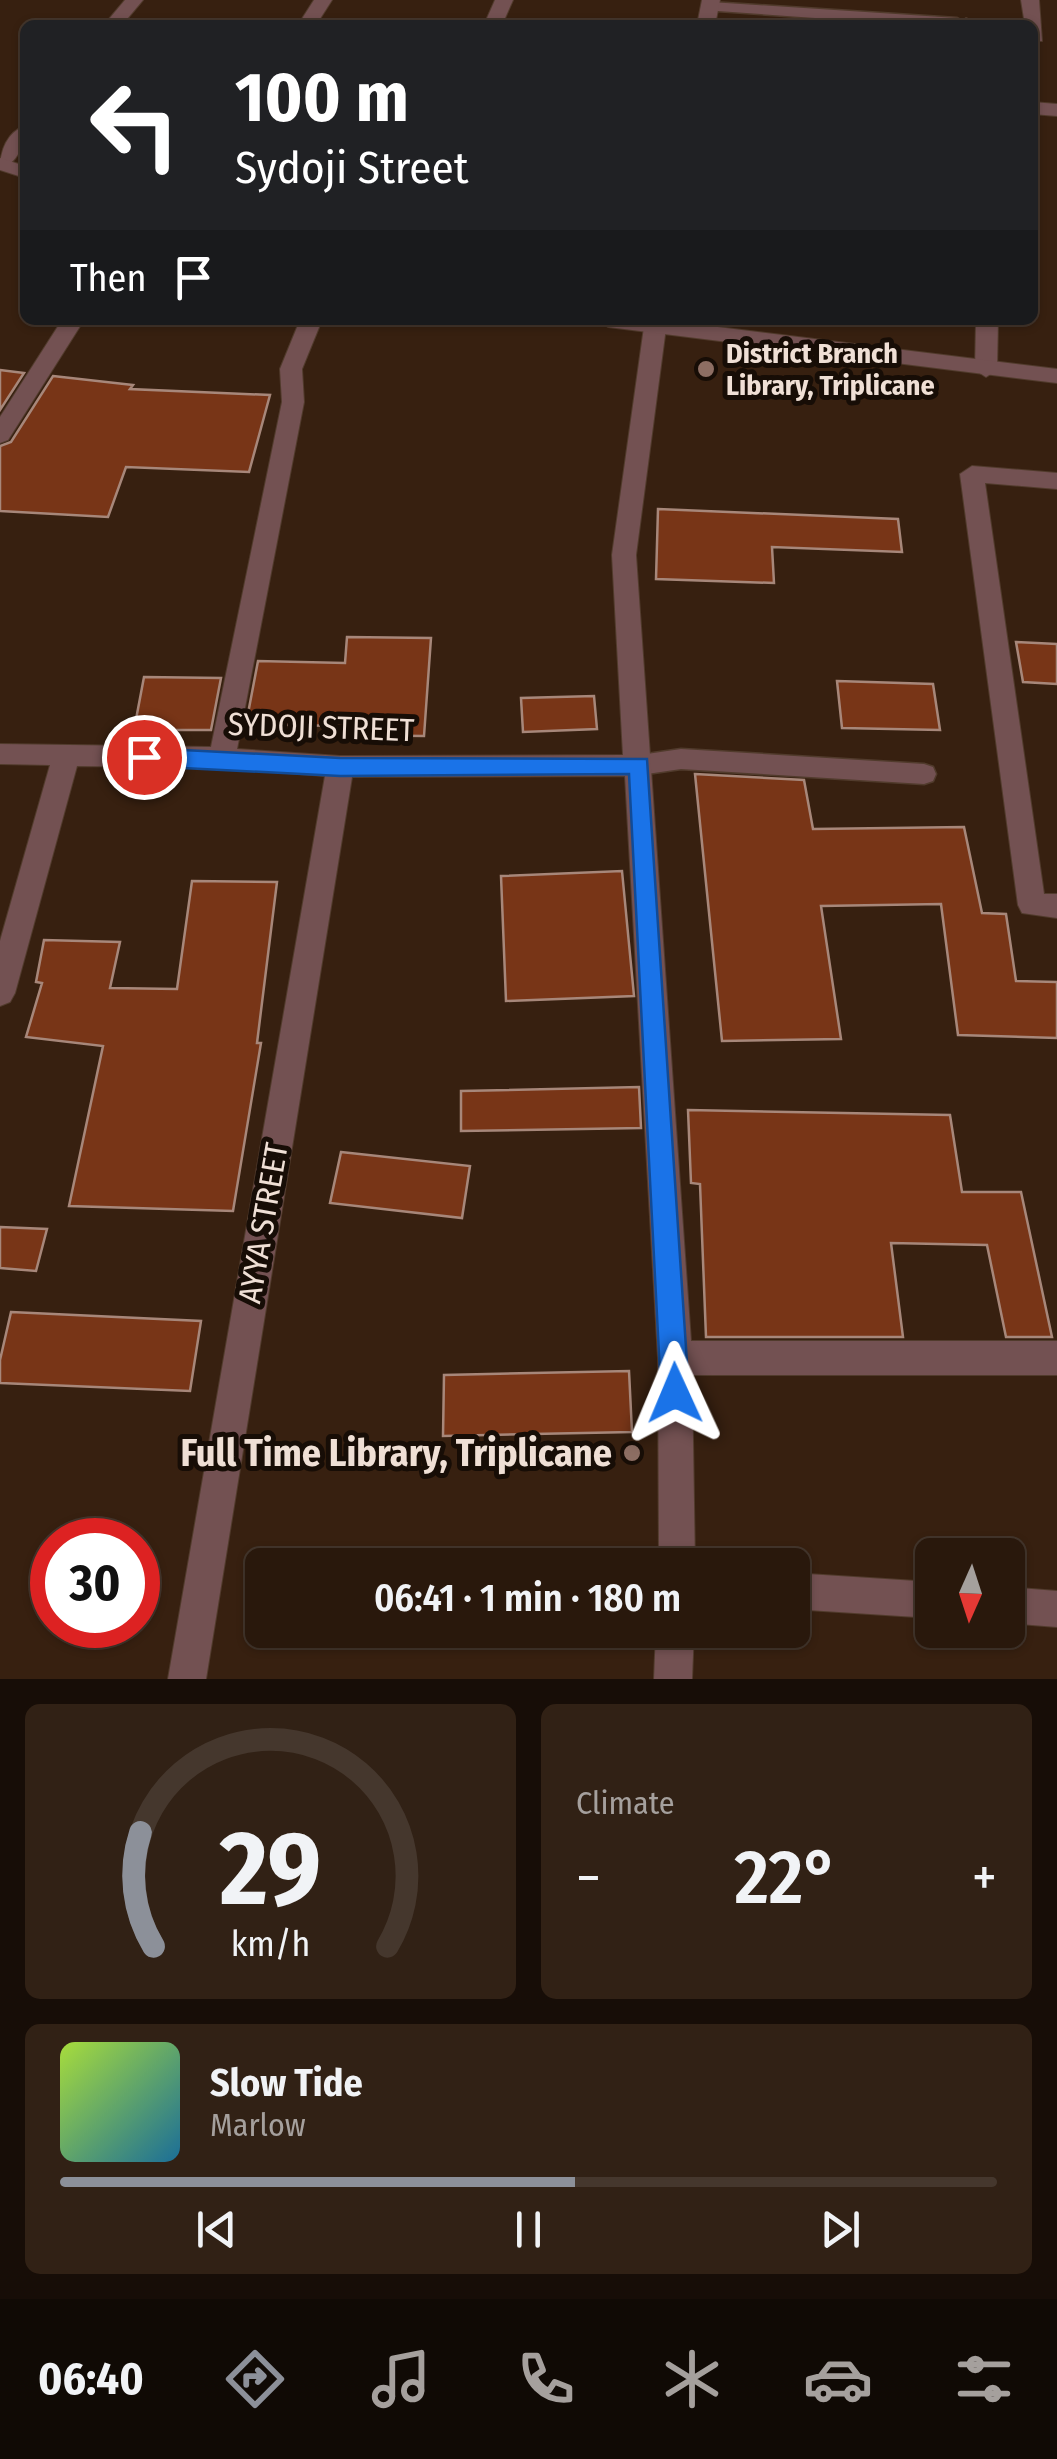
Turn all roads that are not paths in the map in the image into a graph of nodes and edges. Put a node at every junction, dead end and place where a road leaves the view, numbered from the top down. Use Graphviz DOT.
graph roads {
  1 [pos="134,0"];
  2 [pos="709,11"];
  3 [pos="117,20"];
  4 [pos="886,20"];
  5 [pos="20,138"];
  6 [pos="0,163"];
  7 [pos="70,325"];
  8 [pos="309,325"];
  9 [pos="656,325"];
  10 [pos="663,325"];
  11 [pos="987,325"];
  12 [pos="986,370"];
  13 [pos="1057,376"];
  14 [pos="0,434"];
  15 [pos="1057,480"];
  16 [pos="0,754"];
  17 [pos="66,756"];
  18 [pos="222,758"];
  19 [pos="640,765"];
  20 [pos="340,767"];
  21 [pos="924,774"];
  22 [pos="1057,906"];
  23 [pos="0,993"];
  24 [pos="675,1358"];
  25 [pos="1057,1358"];
  26 [pos="677,1548"];
  27 [pos="810,1592"];
  28 [pos="915,1599"];
  29 [pos="1025,1606"];
  30 [pos="1057,1608"];
  31 [pos="674,1648"];
  32 [pos="187,1679"];
  33 [pos="673,1679"];
  1 -- 3 [label="street"];
  2 -- 4 [label="lane"];
  5 -- 6 [label="street"];
  7 -- 14 [label="street"];
  8 -- 18 [label="street"];
  9 -- 19 [label="street"];
  10 -- 12 [label="street"];
  11 -- 12 [label="street"];
  12 -- 13 [label="street"];
  15 -- 22 [label="street"];
  16 -- 17 [label="street, SYDOJI STREET"];
  17 -- 18 [label="street, SYDOJI STREET"];
  17 -- 23 [label="street"];
  18 -- 20 [label="street, SYDOJI STREET"];
  19 -- 20 [label="street, SYDOJI STREET"];
  19 -- 21 [label="lane"];
  19 -- 24 [label="street"];
  20 -- 32 [label="street, AYYA STREET"];
  24 -- 25 [label="street"];
  24 -- 26 [label="street"];
  27 -- 28 [label="street"];
  29 -- 30 [label="street"];
  31 -- 33 [label="street"];
}
